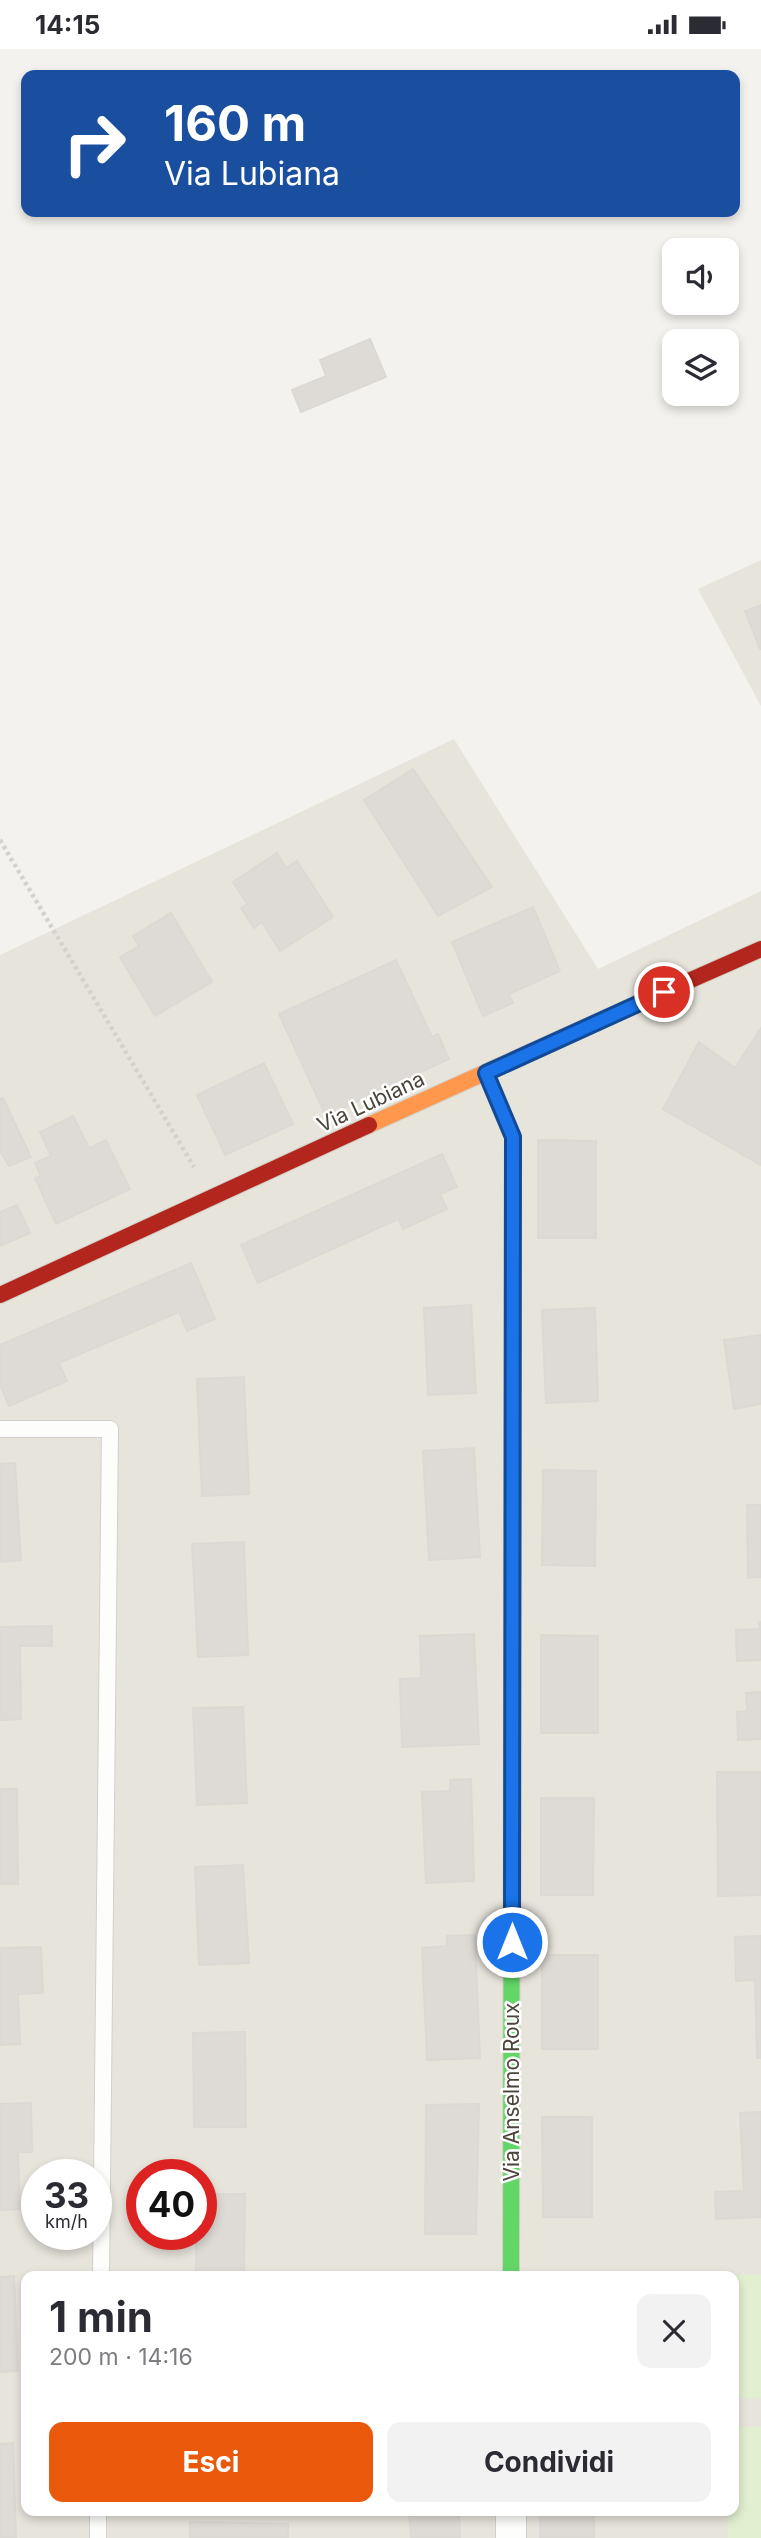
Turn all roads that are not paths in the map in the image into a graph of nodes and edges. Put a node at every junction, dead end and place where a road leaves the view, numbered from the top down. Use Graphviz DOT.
graph roads {
  1 [pos="761,949"];
  2 [pos="486,1073"];
  3 [pos="0,1295"];
  4 [pos="0,1429"];
  5 [pos="101,2271"];
  6 [pos="511,2271"];
  7 [pos="98,2516"];
  8 [pos="511,2516"];
  9 [pos="98,2538"];
  10 [pos="511,2538"];
  1 -- 2 [label="street, Via Lubiana"];
  2 -- 3 [label="street, Via Lubiana"];
  2 -- 6 [label="street, Via Anselmo Roux"];
  4 -- 5 [label="lane"];
  7 -- 9 [label="lane"];
  8 -- 10 [label="street"];
}
